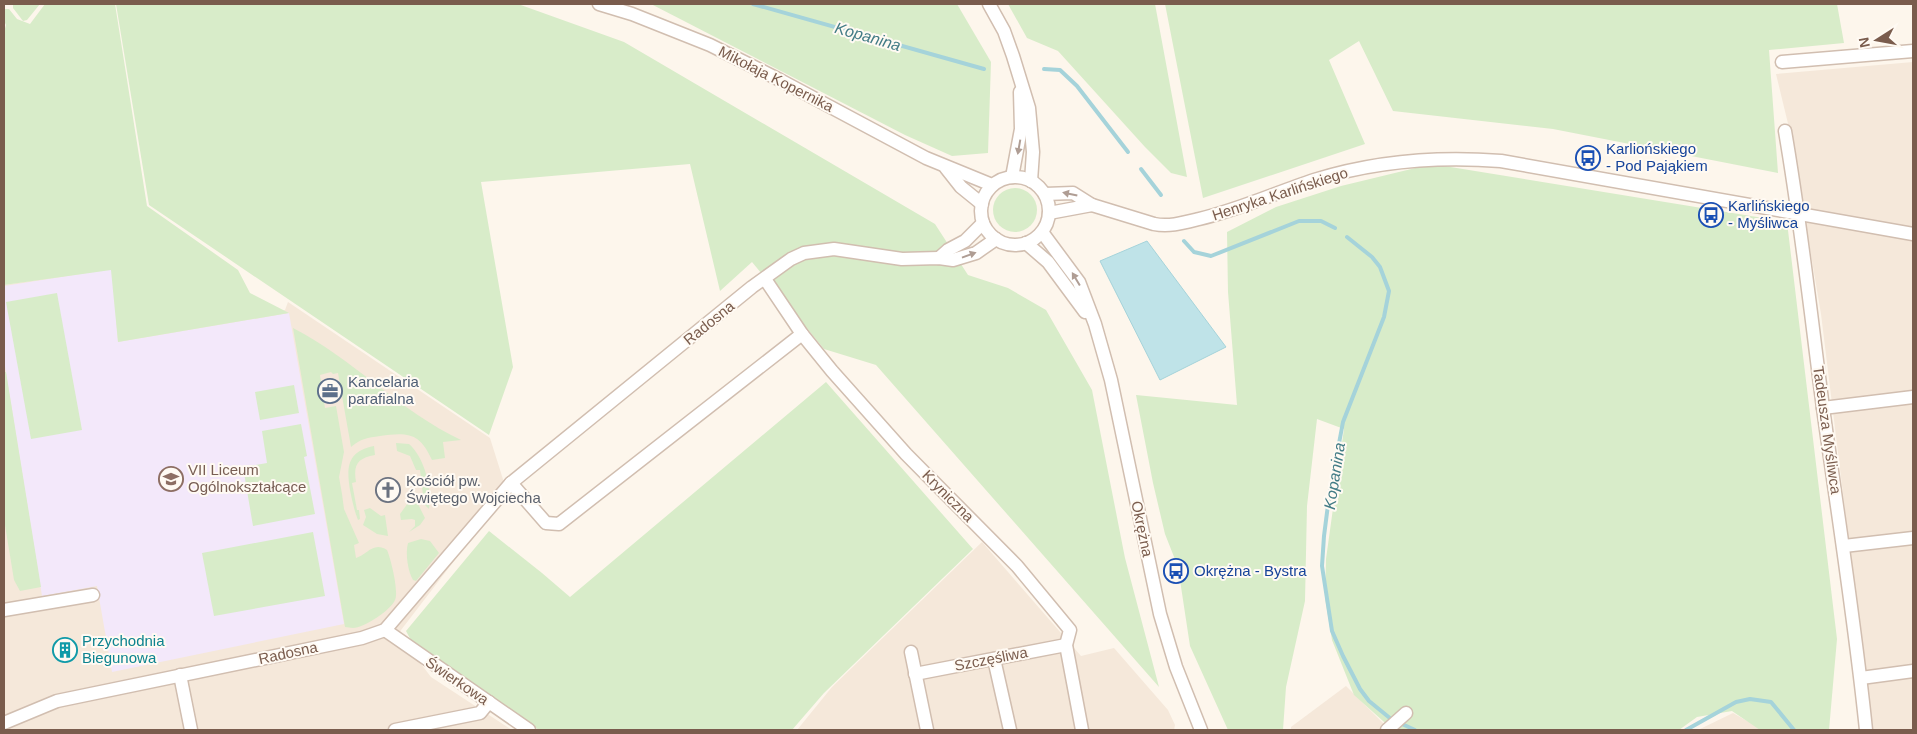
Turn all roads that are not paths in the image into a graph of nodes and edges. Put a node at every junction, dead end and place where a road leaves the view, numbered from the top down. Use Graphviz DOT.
graph roads {
  1 [pos="599,4"];
  2 [pos="990,4"];
  3 [pos="1913,51"];
  4 [pos="1782,62"];
  5 [pos="1020,82"];
  6 [pos="1785,131"];
  7 [pos="946,168"];
  8 [pos="1012,176"];
  9 [pos="1032,181"];
  10 [pos="992,186"];
  11 [pos="1045,194"];
  12 [pos="982,204"];
  13 [pos="1092,205"];
  14 [pos="1049,212"];
  15 [pos="1799,214"];
  16 [pos="983,223"];
  17 [pos="1042,232"];
  18 [pos="1913,234"];
  19 [pos="996,239"];
  20 [pos="1026,244"];
  21 [pos="939,258"];
  22 [pos="765,279"];
  23 [pos="1094,324"];
  24 [pos="802,334"];
  25 [pos="1913,397"];
  26 [pos="1823,408"];
  27 [pos="511,483"];
  28 [pos="1913,538"];
  29 [pos="1844,546"];
  30 [pos="93,595"];
  31 [pos="4,610"];
  32 [pos="385,630"];
  33 [pos="1066,645"];
  34 [pos="911,652"];
  35 [pos="994,658"];
  36 [pos="1913,671"];
  37 [pos="916,674"];
  38 [pos="180,675"];
  39 [pos="1861,678"];
  40 [pos="489,702"];
  41 [pos="1406,713"];
  42 [pos="4,723"];
  43 [pos="191,730"];
  44 [pos="395,730"];
  45 [pos="529,730"];
  46 [pos="927,730"];
  47 [pos="1010,730"];
  48 [pos="1082,730"];
  49 [pos="1200,730"];
  50 [pos="1387,730"];
  51 [pos="1866,730"];
  1 -- 7 [label="street, Mikołaja Kopernika"];
  2 -- 5 [label="street"];
  3 -- 4 [label="street"];
  5 -- 8 [label="street, one-way"];
  5 -- 9 [label="street"];
  6 -- 15 [label="street, Tadeusza Myśliwca"];
  7 -- 10 [label="street, Mikołaja Kopernika"];
  7 -- 12 [label="street, Mikołaja Kopernika"];
  8 -- 9 [label="street"];
  8 -- 10 [label="street"];
  9 -- 11 [label="street"];
  10 -- 12 [label="street"];
  13 -- 11 [label="street, Henryka Karlińskiego, one-way"];
  11 -- 14 [label="street"];
  12 -- 16 [label="street"];
  13 -- 14 [label="street, Henryka Karlińskiego"];
  13 -- 15 [label="street, Henryka Karlińskiego"];
  14 -- 17 [label="street"];
  15 -- 18 [label="street, Henryka Karlińskiego"];
  15 -- 26 [label="street, Tadeusza Myśliwca"];
  16 -- 19 [label="street"];
  16 -- 21 [label="street"];
  17 -- 20 [label="street"];
  23 -- 17 [label="street, Okrężna, one-way"];
  19 -- 20 [label="street"];
  21 -- 19 [label="street, Radosna, one-way"];
  20 -- 23 [label="street, Okrężna"];
  21 -- 22 [label="street, Radosna"];
  22 -- 24 [label="street, Kryniczna"];
  22 -- 27 [label="street, Radosna"];
  23 -- 49 [label="street, Okrężna"];
  24 -- 27 [label="street"];
  24 -- 33 [label="street, Kryniczna"];
  25 -- 26 [label="street"];
  26 -- 29 [label="street, Tadeusza Myśliwca"];
  27 -- 32 [label="street, Radosna"];
  28 -- 29 [label="street"];
  29 -- 39 [label="street, Tadeusza Myśliwca"];
  30 -- 31 [label="street"];
  32 -- 38 [label="street, Radosna"];
  32 -- 40 [label="street, Świerkowa"];
  33 -- 35 [label="street, Szczęśliwa"];
  33 -- 48 [label="street, Kryniczna"];
  34 -- 37 [label="street"];
  35 -- 37 [label="street, Szczęśliwa"];
  35 -- 47 [label="street"];
  36 -- 39 [label="street"];
  37 -- 46 [label="street"];
  38 -- 42 [label="street, Radosna"];
  38 -- 43 [label="street"];
  39 -- 51 [label="street, Tadeusza Myśliwca"];
  40 -- 44 [label="street"];
  40 -- 45 [label="street, Świerkowa"];
  41 -- 50 [label="street"];
}
